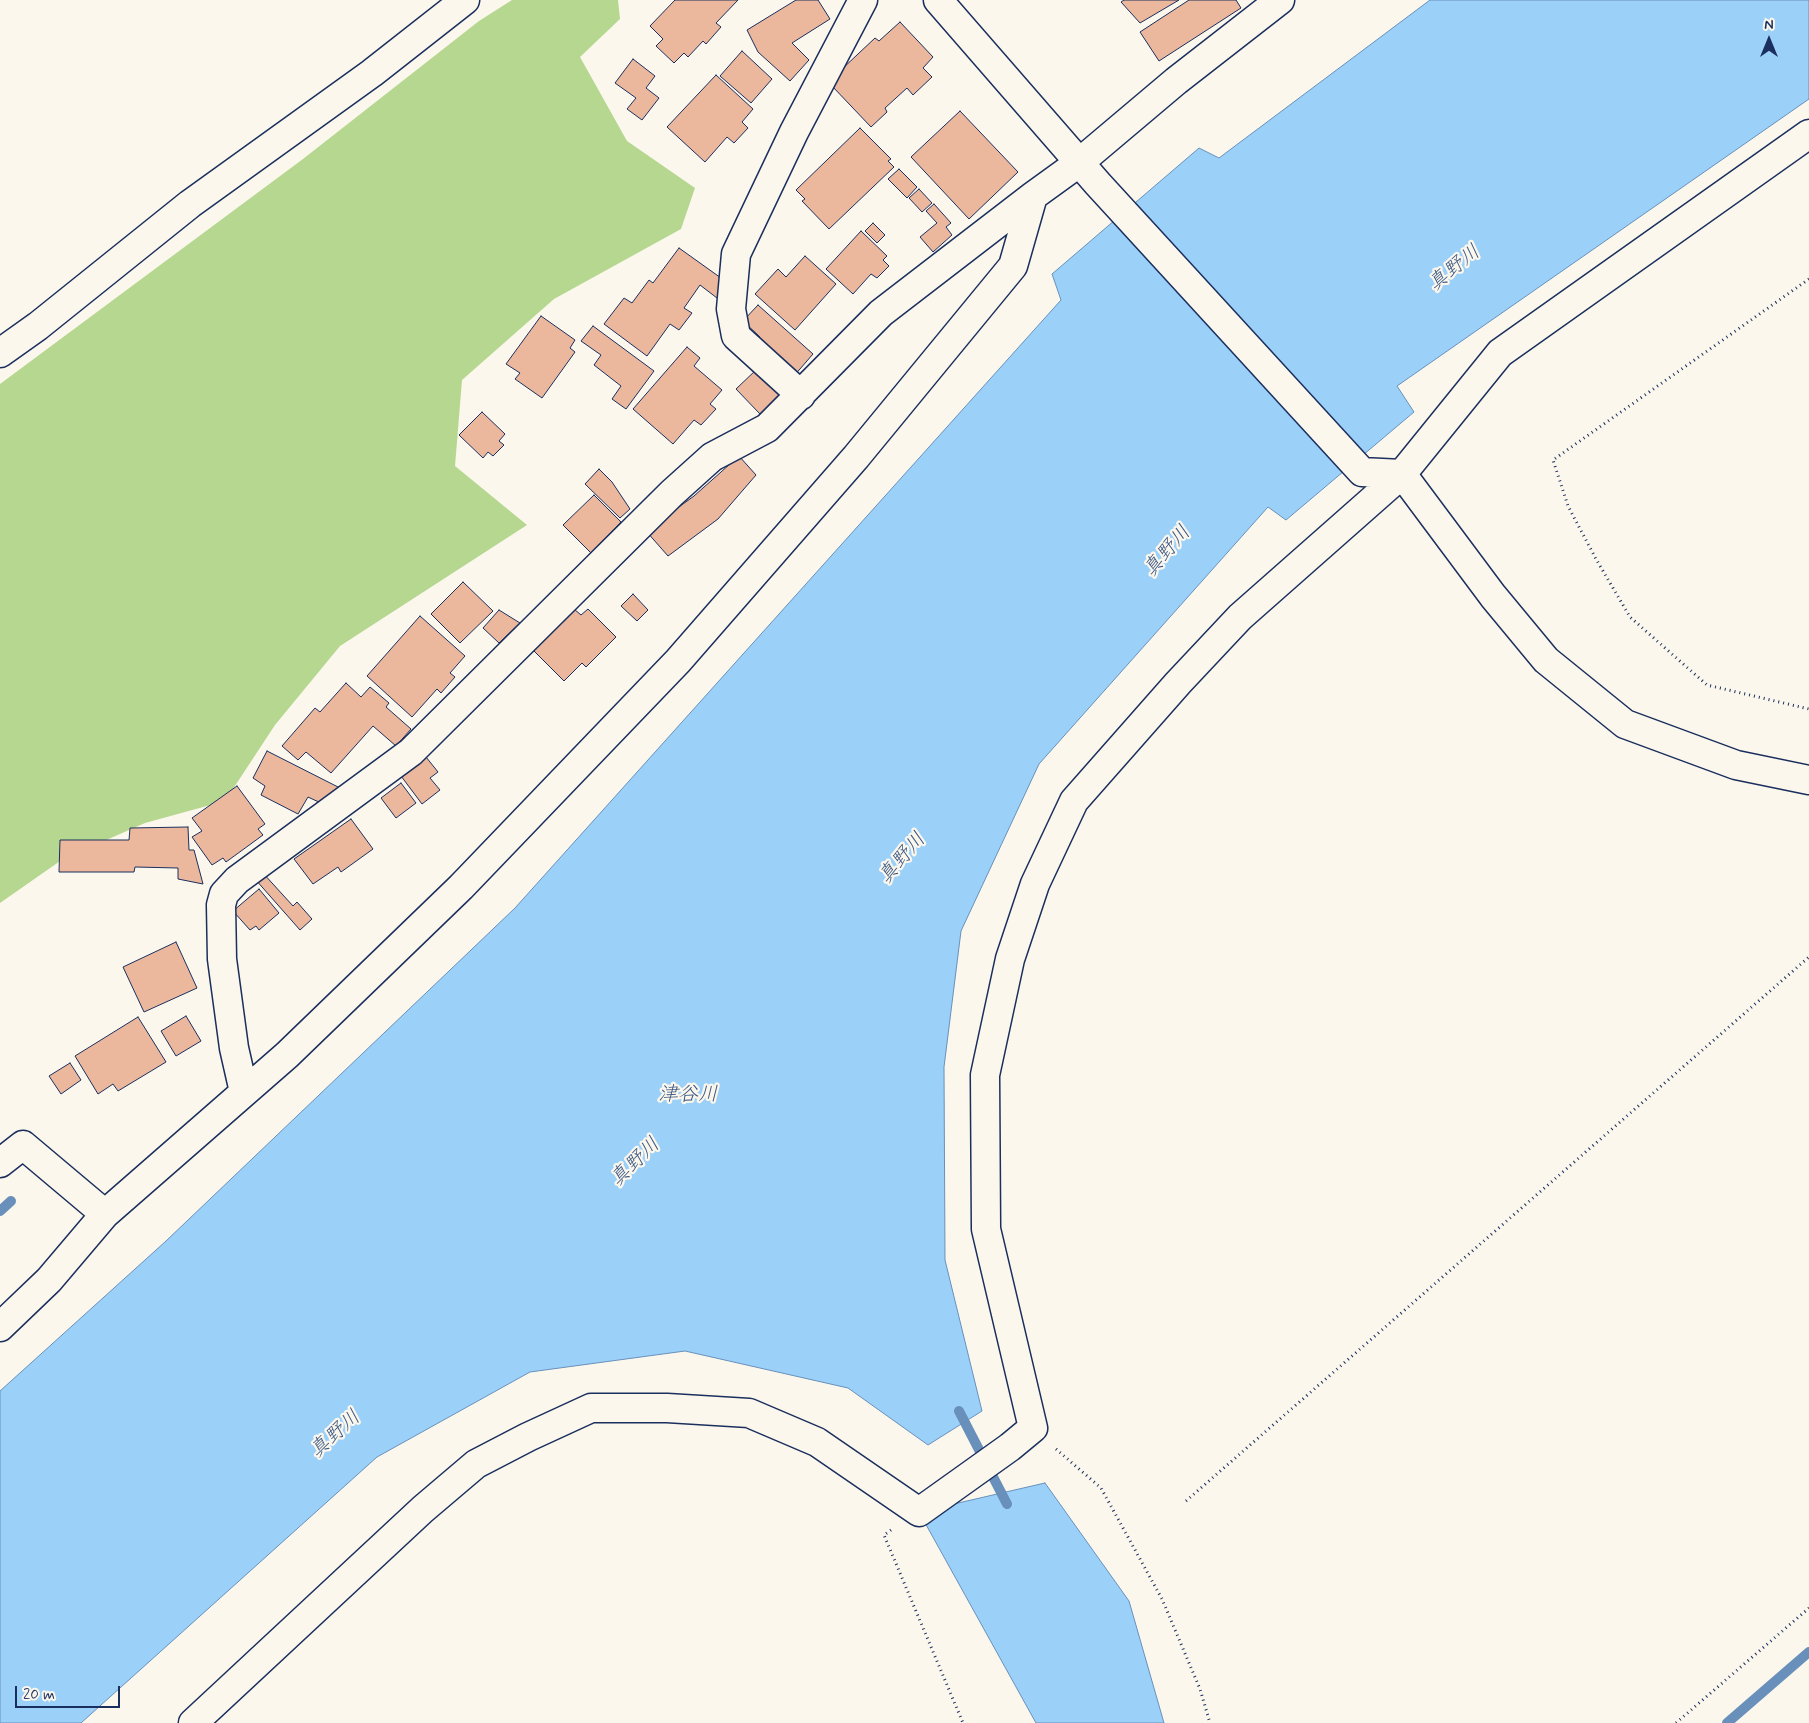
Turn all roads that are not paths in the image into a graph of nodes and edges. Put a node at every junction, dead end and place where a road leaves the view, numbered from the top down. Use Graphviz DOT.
graph roads {
  1 [pos="465,0"];
  2 [pos="863,0"];
  3 [pos="938,0"];
  4 [pos="1280,0"];
  5 [pos="1809,134"];
  6 [pos="1080,162"];
  7 [pos="1033,196"];
  8 [pos="0,353"];
  9 [pos="801,395"];
  10 [pos="1402,474"];
  11 [pos="1809,780"];
  12 [pos="244,1092"];
  13 [pos="0,1163"];
  14 [pos="105,1214"];
  15 [pos="0,1327"];
  16 [pos="193,1723"];
  1 -- 8 [label="street"];
  2 -- 9 [label="street"];
  3 -- 6 [label="street"];
  4 -- 6 [label="street"];
  5 -- 10 [label="street"];
  6 -- 7 [label="street"];
  6 -- 10 [label="street"];
  7 -- 9 [label="street"];
  7 -- 12 [label="street"];
  9 -- 12 [label="street"];
  10 -- 11 [label="street"];
  10 -- 16 [label="street"];
  12 -- 14 [label="street"];
  13 -- 14 [label="street"];
  14 -- 15 [label="street"];
}
